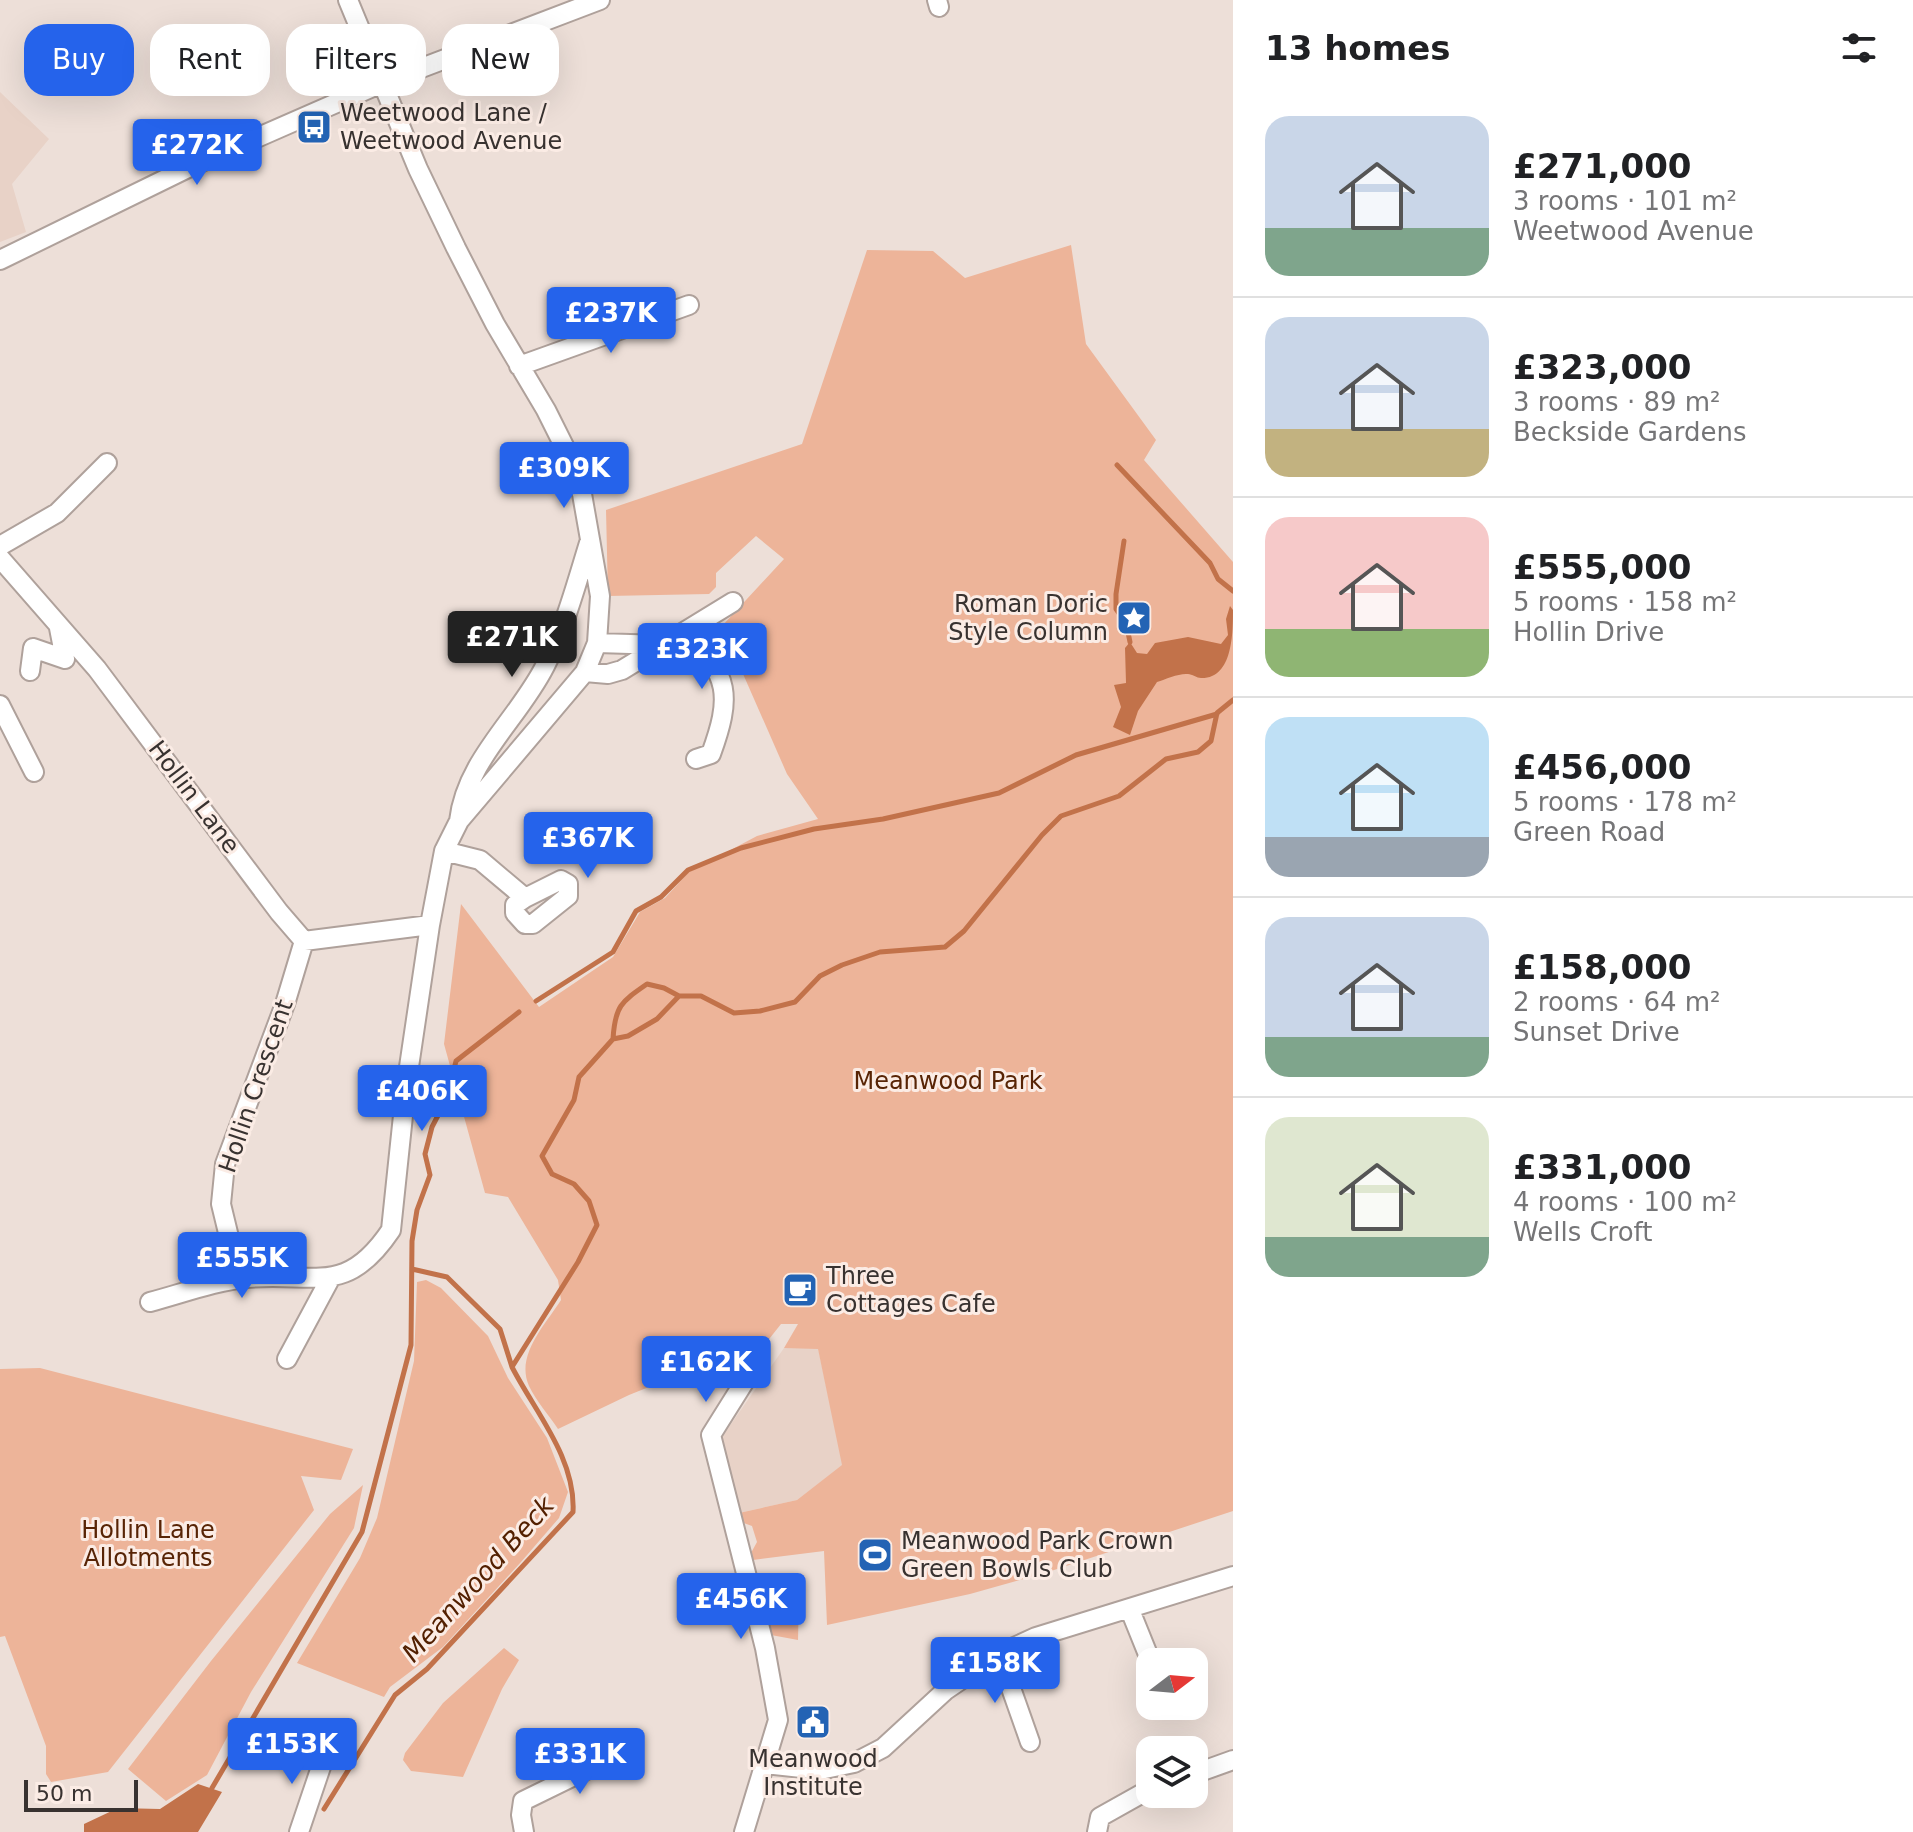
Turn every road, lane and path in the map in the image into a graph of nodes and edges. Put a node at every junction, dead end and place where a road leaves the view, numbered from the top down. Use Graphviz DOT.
graph roads {
  1 [pos="348,0"];
  2 [pos="600,0"];
  3 [pos="358,24"];
  4 [pos="426,66"];
  5 [pos="352,96"];
  6 [pos="387,96"];
  7 [pos="0,260"];
  8 [pos="689,305"];
  9 [pos="519,366"];
  10 [pos="107,463"];
  11 [pos="591,537"];
  12 [pos="0,546"];
  13 [pos="0,558"];
  14 [pos="733,602"];
  15 [pos="59,625"];
  16 [pos="682,634"];
  17 [pos="597,643"];
  18 [pos="663,645"];
  19 [pos="30,671"];
  20 [pos="585,672"];
  21 [pos="0,705"];
  22 [pos="696,759"];
  23 [pos="34,772"];
  24 [pos="459,821"];
  25 [pos="444,851"];
  26 [pos="525,898"];
  27 [pos="430,925"];
  28 [pos="304,941"];
  29 [pos="331,1277"];
  30 [pos="245,1278"];
  31 [pos="150,1302"];
  32 [pos="287,1359"];
  33 [pos="753,1368"];
  34 [pos="1233,1576"];
  35 [pos="1130,1610"];
  36 [pos="1145,1648"];
  37 [pos="999,1654"];
  38 [pos="1030,1742"];
  39 [pos="619,1754"];
  40 [pos="325,1755"];
  41 [pos="1233,1760"];
  42 [pos="765,1764"];
  43 [pos="1208,1769"];
  44 [pos="1136,1797"];
  45 [pos="299,1832"];
  46 [pos="524,1832"];
  47 [pos="744,1832"];
  48 [pos="1097,1832"];
  1 -- 3 [label="street"];
  2 -- 4 [label="street"];
  5 -- 7 [label="street"];
  6 -- 9 [label="street"];
  8 -- 9 [label="street"];
  9 -- 11 [label="street"];
  10 -- 12 [label="street"];
  11 -- 17 [label="street"];
  11 -- 24 [label="street"];
  13 -- 15 [label="street, Hollin Lane"];
  14 -- 16 [label="street"];
  15 -- 19 [label="street"];
  15 -- 28 [label="street, Hollin Lane"];
  16 -- 18 [label="street"];
  16 -- 22 [label="street"];
  17 -- 18 [label="street"];
  17 -- 20 [label="street"];
  18 -- 20 [label="street"];
  20 -- 24 [label="street"];
  21 -- 23 [label="street"];
  24 -- 25 [label="street"];
  25 -- 26 [label="street"];
  25 -- 27 [label="street"];
  27 -- 28 [label="street"];
  27 -- 29 [label="street"];
  28 -- 30 [label="street, Hollin Crescent"];
  29 -- 30 [label="street"];
  29 -- 32 [label="street"];
  30 -- 31 [label="street"];
  33 -- 42 [label="street"];
  34 -- 35 [label="street"];
  35 -- 36 [label="street"];
  35 -- 37 [label="street"];
  37 -- 38 [label="street"];
  37 -- 42 [label="street"];
  39 -- 46 [label="street"];
  40 -- 45 [label="street"];
  41 -- 43 [label="street"];
  42 -- 47 [label="street"];
  44 -- 48 [label="street"];
}
